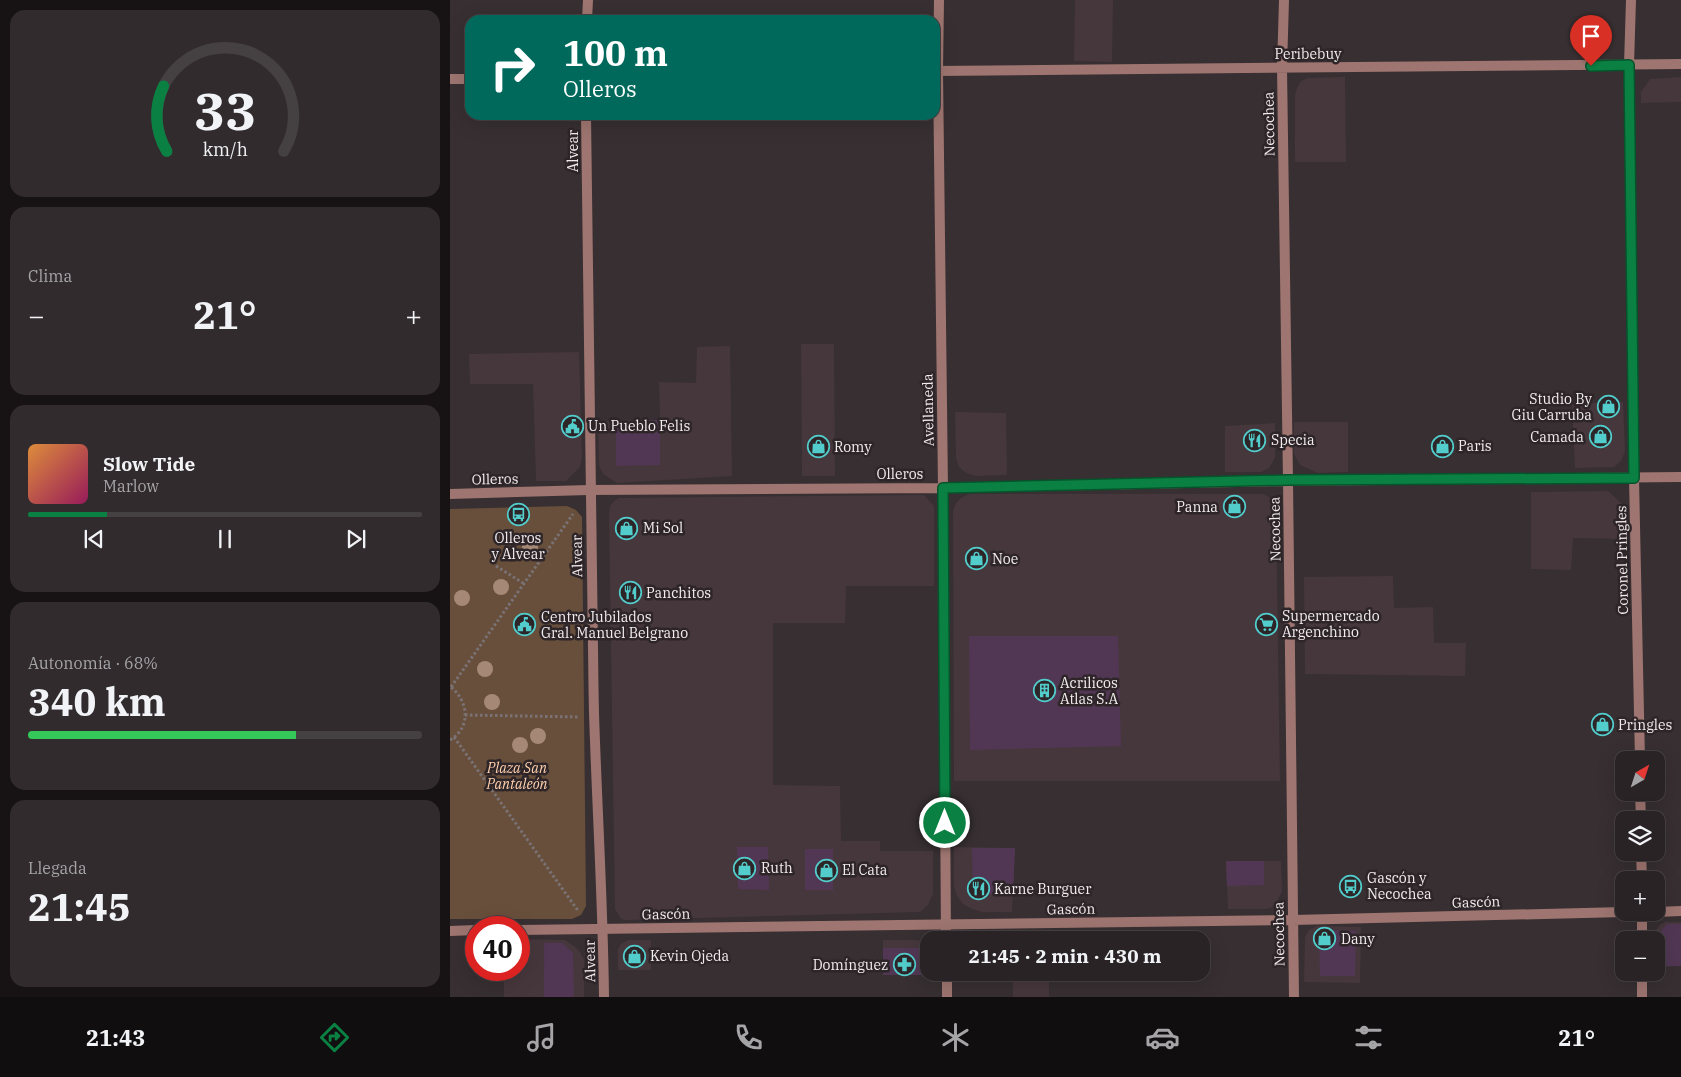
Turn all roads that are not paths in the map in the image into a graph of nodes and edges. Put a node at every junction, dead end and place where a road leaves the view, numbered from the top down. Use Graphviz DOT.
graph roads {
  1 [pos="588,0"];
  2 [pos="939,0"];
  3 [pos="1284,0"];
  4 [pos="1631,0"];
  5 [pos="587,15"];
  6 [pos="938,15"];
  7 [pos="1681,64"];
  8 [pos="1629,65"];
  9 [pos="1282,68"];
  10 [pos="940,70"];
  11 [pos="450,79"];
  12 [pos="465,79"];
  13 [pos="586,120"];
  14 [pos="937,120"];
  15 [pos="1681,477"];
  16 [pos="1634,478"];
  17 [pos="1288,480"];
  18 [pos="943,488"];
  19 [pos="589,490"];
  20 [pos="450,494"];
  21 [pos="1640,751"];
  22 [pos="1681,911"];
  23 [pos="1615,912"];
  24 [pos="1665,912"];
  25 [pos="1293,920"];
  26 [pos="946,924"];
  27 [pos="603,928"];
  28 [pos="465,930"];
  29 [pos="530,930"];
  30 [pos="450,931"];
  31 [pos="946,931"];
  32 [pos="947,981"];
  33 [pos="1642,981"];
  34 [pos="604,997"];
  35 [pos="947,997"];
  36 [pos="1294,997"];
  37 [pos="1642,997"];
  1 -- 5 [label="street"];
  2 -- 6 [label="street, Avellaneda"];
  3 -- 9 [label="street, Necochea"];
  4 -- 8 [label="street, Coronel Pringles"];
  7 -- 8 [label="street, Peribebuy"];
  8 -- 9 [label="street, Peribebuy"];
  8 -- 16 [label="street, Coronel Pringles"];
  9 -- 10 [label="street, Peribebuy"];
  9 -- 17 [label="street, Necochea"];
  11 -- 12 [label="street"];
  13 -- 19 [label="street, Alvear"];
  14 -- 18 [label="street, Avellaneda"];
  15 -- 16 [label="street, Olleros"];
  16 -- 17 [label="street, Olleros"];
  16 -- 21 [label="street, Coronel Pringles"];
  17 -- 18 [label="street, Olleros"];
  17 -- 25 [label="street, Necochea"];
  18 -- 19 [label="street, Olleros"];
  18 -- 26 [label="street, Avellaneda"];
  19 -- 20 [label="street, Olleros"];
  19 -- 27 [label="street, Alvear"];
  22 -- 24 [label="street"];
  23 -- 25 [label="street, Gascón"];
  25 -- 26 [label="street, Gascón"];
  25 -- 36 [label="street, Necochea"];
  26 -- 27 [label="street, Gascón"];
  26 -- 31 [label="street, Avellaneda"];
  27 -- 29 [label="street, Gascón"];
  27 -- 34 [label="street, Alvear"];
  28 -- 30 [label="street"];
  32 -- 35 [label="street"];
  33 -- 37 [label="street"];
}
